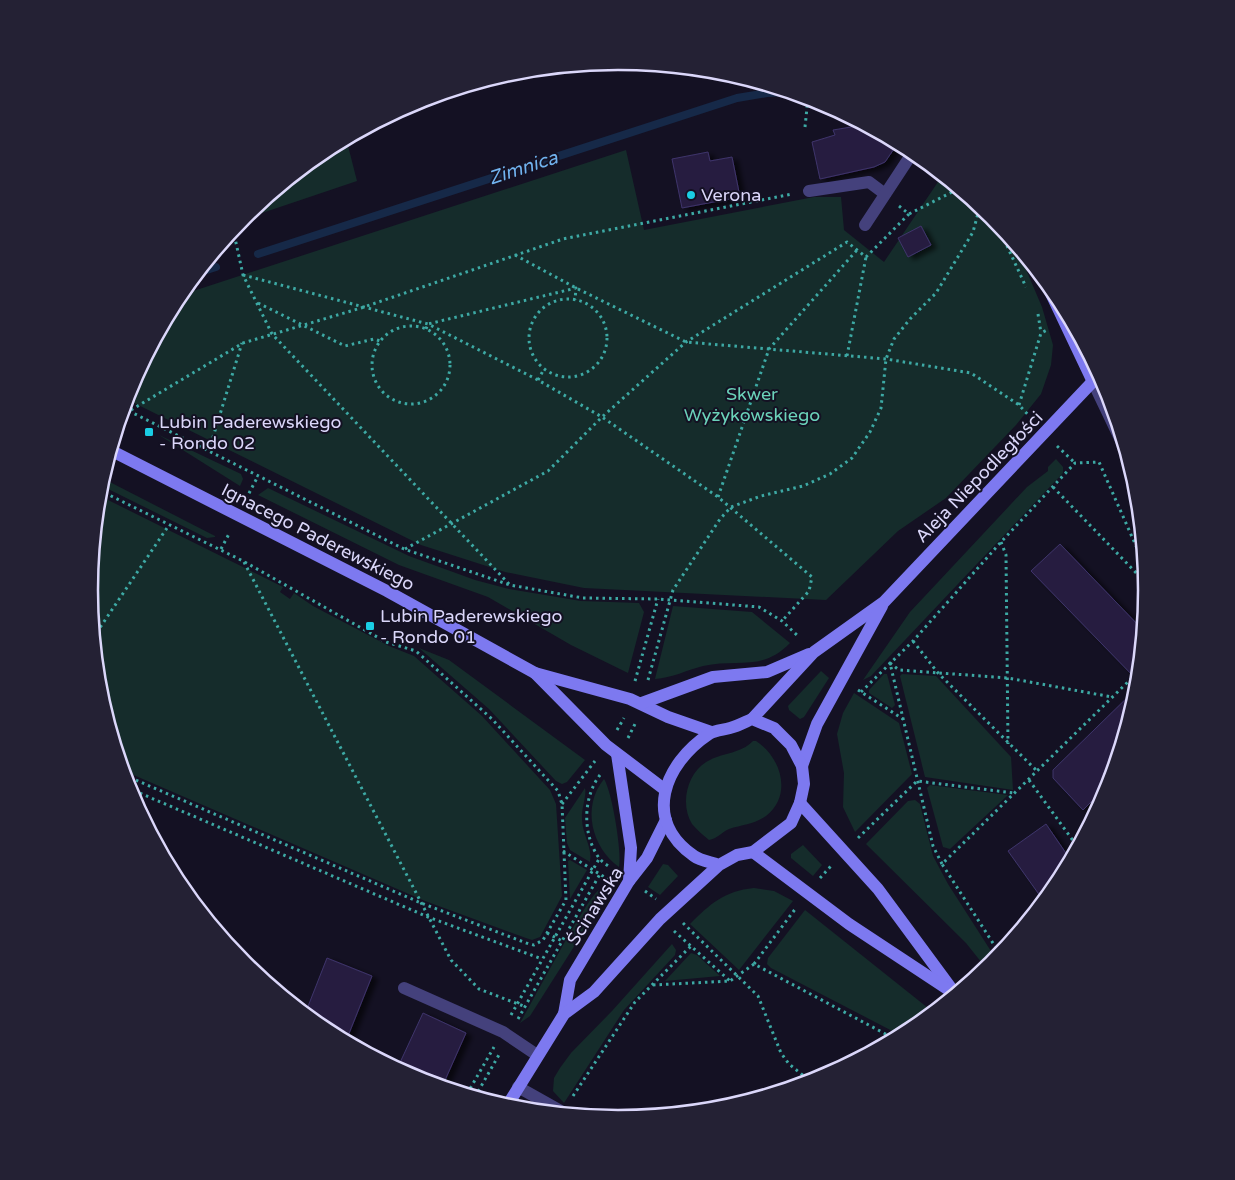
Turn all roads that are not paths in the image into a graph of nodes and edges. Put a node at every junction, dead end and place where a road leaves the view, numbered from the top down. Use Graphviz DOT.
graph roads {
  1 [pos="908,159"];
  2 [pos="809,190"];
  3 [pos="886,194"];
  4 [pos="865,226"];
  5 [pos="1093,381"];
  6 [pos="116,453"];
  7 [pos="884,602"];
  8 [pos="814,652"];
  9 [pos="535,673"];
  10 [pos="642,704"];
  11 [pos="752,719"];
  12 [pos="711,732"];
  13 [pos="617,754"];
  14 [pos="802,766"];
  15 [pos="664,790"];
  16 [pos="800,803"];
  17 [pos="666,820"];
  18 [pos="753,852"];
  19 [pos="719,865"];
  20 [pos="629,881"];
  21 [pos="404,988"];
  22 [pos="951,989"];
  23 [pos="949,990"];
  24 [pos="564,1014"];
  25 [pos="537,1056"];
  26 [pos="518,1087"];
  27 [pos="511,1099"];
  28 [pos="552,1106"];
  1 -- 3 [label="street"];
  2 -- 3 [label="street"];
  3 -- 4 [label="street"];
  5 -- 7 [label="main road, Aleja Niepodległości"];
  6 -- 9 [label="main road, Ignacego Paderewskiego"];
  7 -- 8 [label="main road, Aleja Niepodległości"];
  7 -- 14 [label="main road, Aleja Niepodległości"];
  8 -- 10 [label="main road"];
  8 -- 11 [label="main road, Aleja Niepodległości"];
  9 -- 10 [label="main road, Ignacego Paderewskiego"];
  9 -- 13 [label="main road, Ignacego Paderewskiego"];
  10 -- 12 [label="main road, Ignacego Paderewskiego"];
  11 -- 12 [label="main road"];
  11 -- 14 [label="main road"];
  12 -- 15 [label="main road"];
  13 -- 15 [label="main road, Ignacego Paderewskiego"];
  13 -- 20 [label="main road"];
  14 -- 16 [label="main road"];
  15 -- 17 [label="main road"];
  16 -- 18 [label="main road"];
  16 -- 22 [label="main road"];
  17 -- 19 [label="main road"];
  17 -- 20 [label="main road, Ścinawska"];
  18 -- 19 [label="main road"];
  18 -- 23 [label="main road"];
  19 -- 24 [label="main road, Ścinawska"];
  20 -- 24 [label="main road, Ścinawska"];
  21 -- 25 [label="street"];
  24 -- 25 [label="main road, Ścinawska"];
  25 -- 26 [label="main road, Ścinawska"];
  26 -- 27 [label="main road, Ścinawska"];
  26 -- 28 [label="street"];
}
